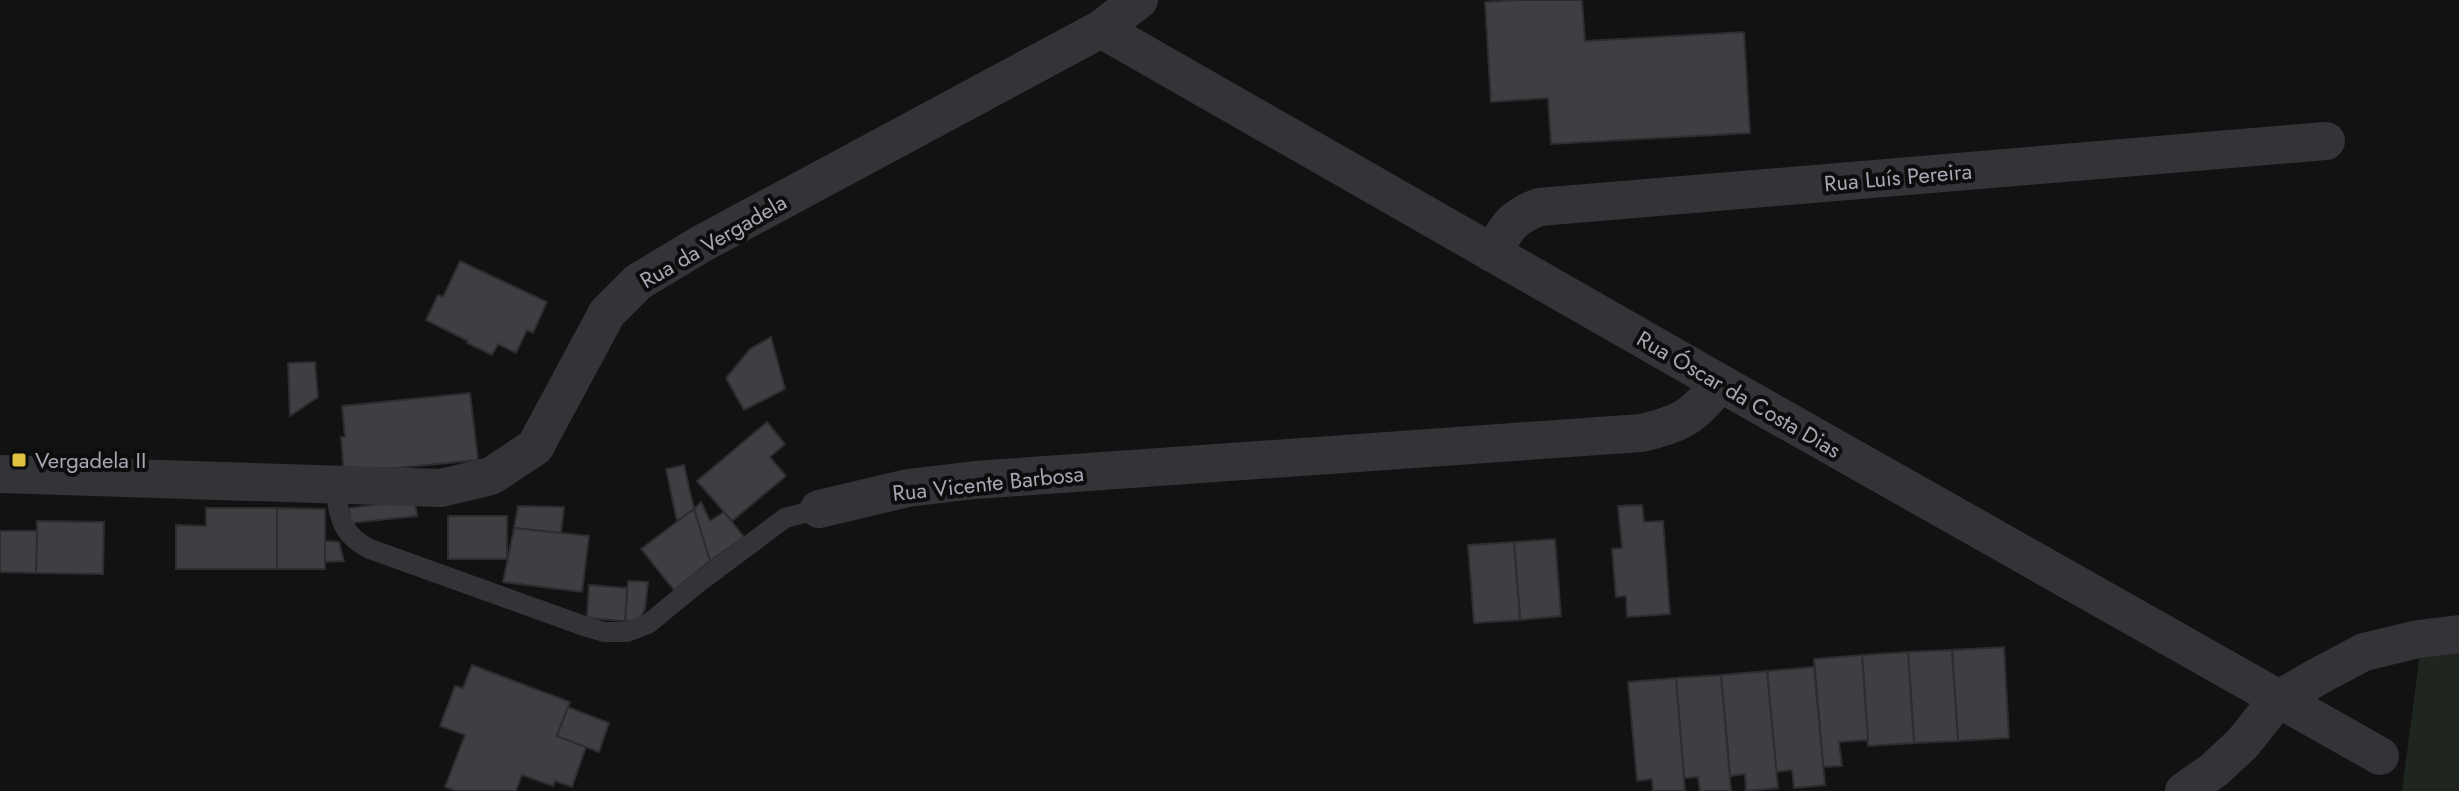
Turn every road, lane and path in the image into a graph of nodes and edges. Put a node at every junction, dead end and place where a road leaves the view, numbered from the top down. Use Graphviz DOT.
graph roads {
  1 [pos="1139,0"];
  2 [pos="1101,29"];
  3 [pos="2326,141"];
  4 [pos="1492,253"];
  5 [pos="1720,383"];
  6 [pos="0,474"];
  7 [pos="335,485"];
  8 [pos="819,509"];
  9 [pos="2459,634"];
  10 [pos="2277,700"];
  11 [pos="2380,756"];
  12 [pos="2184,791"];
  1 -- 2 [label="street, Rua da Vergadela"];
  2 -- 4 [label="street, Rua Óscar da Costa Dias"];
  2 -- 7 [label="street, Rua da Vergadela"];
  3 -- 4 [label="street, Rua Luís Pereira"];
  4 -- 5 [label="street, Rua Óscar da Costa Dias"];
  5 -- 8 [label="street, Rua Vicente Barbosa"];
  5 -- 10 [label="street, Rua Óscar da Costa Dias"];
  6 -- 7 [label="street, Rua da Vergadela"];
  7 -- 8 [label="lane, Rua Vicente Barbosa"];
  9 -- 10 [label="street"];
  10 -- 11 [label="street, Rua Óscar da Costa Dias"];
  10 -- 12 [label="street"];
}
